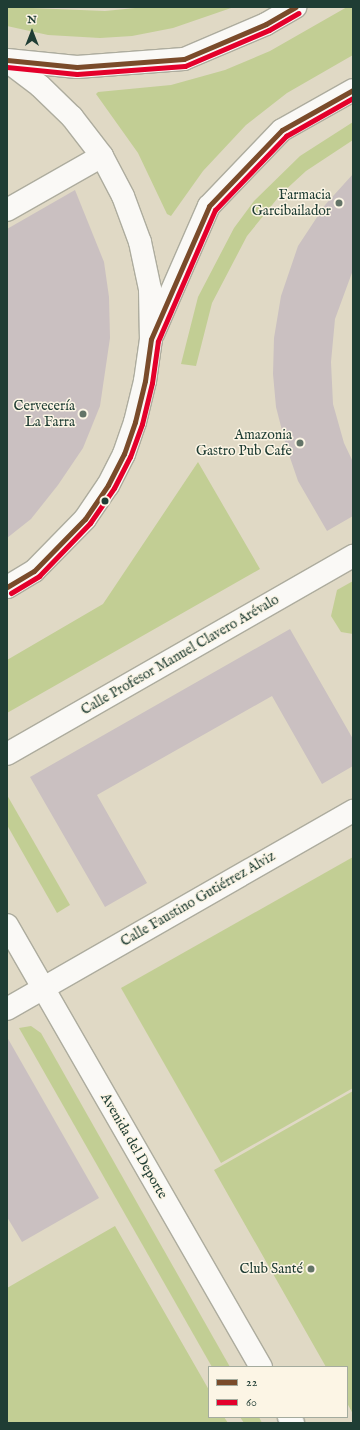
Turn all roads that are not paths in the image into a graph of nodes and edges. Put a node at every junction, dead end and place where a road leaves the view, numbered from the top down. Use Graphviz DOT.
graph roads {
  1 [pos="296,7"];
  2 [pos="7,61"];
  3 [pos="353,90"];
  4 [pos="102,156"];
  5 [pos="7,210"];
  6 [pos="151,339"];
  7 [pos="353,556"];
  8 [pos="7,587"];
  9 [pos="7,754"];
  10 [pos="353,811"];
  11 [pos="7,925"];
  12 [pos="43,987"];
  13 [pos="7,1009"];
  14 [pos="260,1366"];
  1 -- 2 [label="street"];
  2 -- 4 [label="street"];
  3 -- 6 [label="street"];
  4 -- 5 [label="street"];
  4 -- 6 [label="street"];
  6 -- 8 [label="street"];
  7 -- 9 [label="street, Calle Profesor Manuel Clavero Arévalo"];
  10 -- 12 [label="street, Calle Faustino Gutiérrez Alviz"];
  11 -- 12 [label="street, Avenida del Deporte"];
  12 -- 13 [label="street, Calle Faustino Gutiérrez Alviz"];
  12 -- 14 [label="street, Avenida del Deporte"];
}
